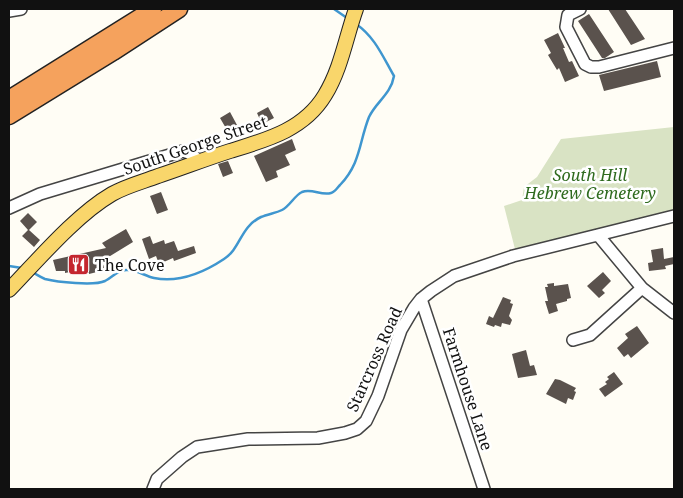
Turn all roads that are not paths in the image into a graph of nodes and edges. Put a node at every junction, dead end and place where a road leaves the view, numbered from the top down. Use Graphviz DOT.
graph roads {
  1 [pos="20,9"];
  2 [pos="153,9"];
  3 [pos="179,9"];
  4 [pos="580,9"];
  5 [pos="9,11"];
  6 [pos="353,17"];
  7 [pos="674,48"];
  8 [pos="9,99"];
  9 [pos="9,116"];
  10 [pos="200,161"];
  11 [pos="9,208"];
  12 [pos="674,216"];
  13 [pos="598,234"];
  14 [pos="642,288"];
  15 [pos="9,290"];
  16 [pos="421,299"];
  17 [pos="674,313"];
  18 [pos="573,340"];
  19 [pos="153,489"];
  20 [pos="484,489"];
  1 -- 5 [label="street"];
  2 -- 8 [label="highway"];
  3 -- 9 [label="highway"];
  4 -- 7 [label="street"];
  6 -- 10 [label="main road, South George Street"];
  10 -- 11 [label="street"];
  10 -- 15 [label="main road, South George Street"];
  12 -- 13 [label="street, Starcross Road"];
  13 -- 14 [label="street"];
  13 -- 16 [label="street, Starcross Road"];
  14 -- 17 [label="street"];
  14 -- 18 [label="street"];
  16 -- 19 [label="street, Starcross Road"];
  16 -- 20 [label="street, Farmhouse Lane"];
}
